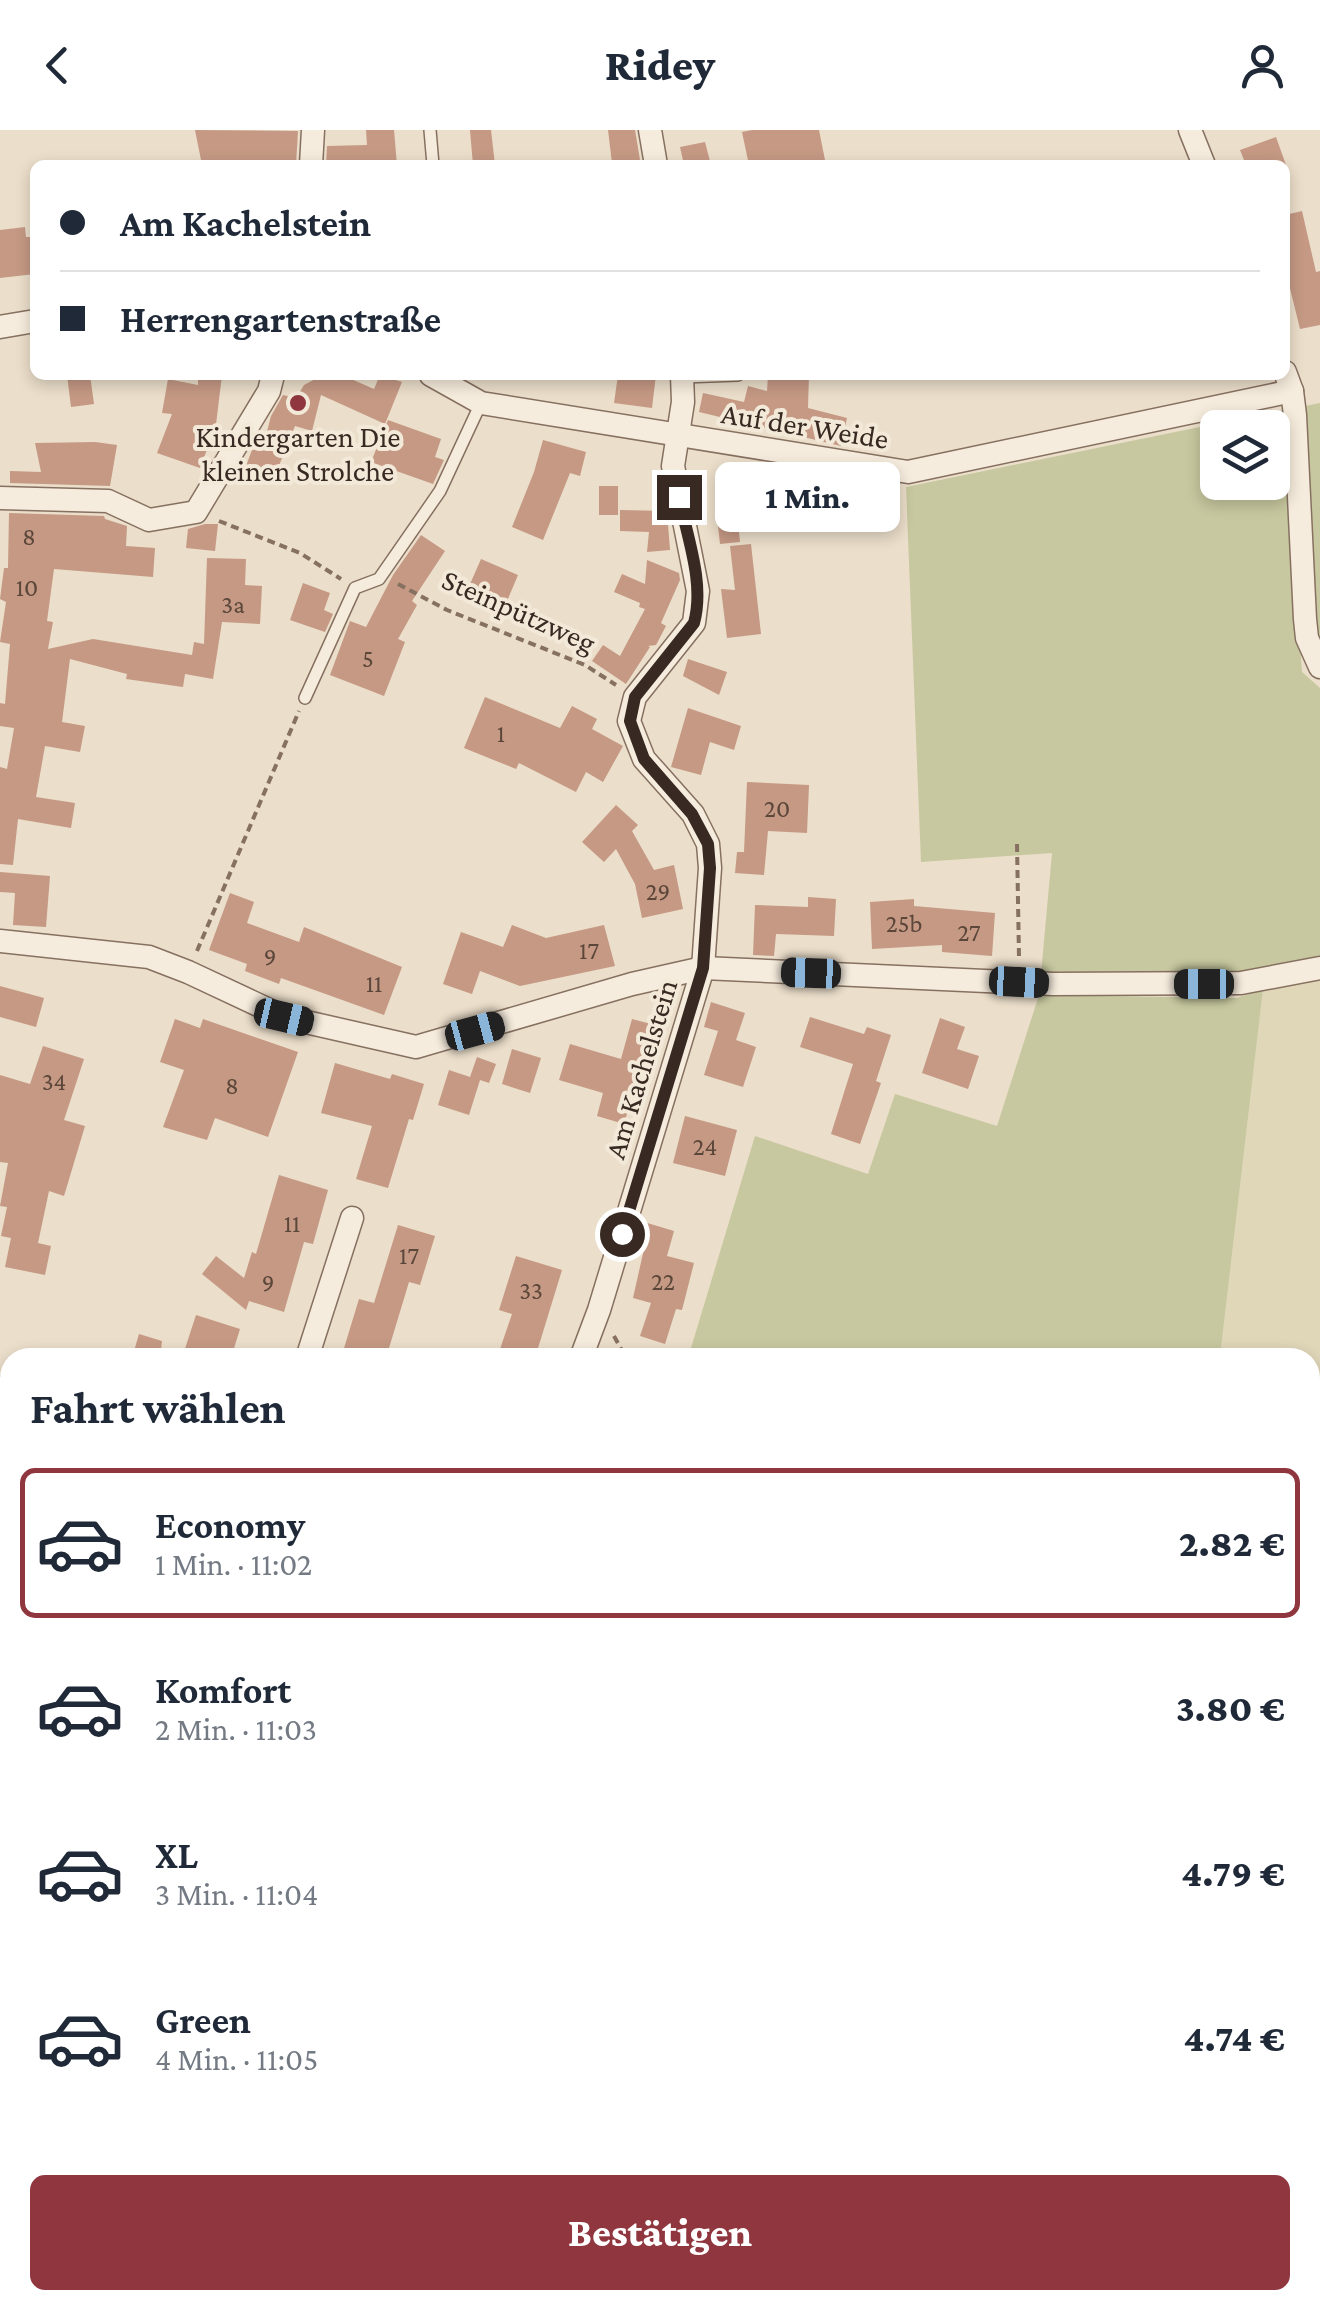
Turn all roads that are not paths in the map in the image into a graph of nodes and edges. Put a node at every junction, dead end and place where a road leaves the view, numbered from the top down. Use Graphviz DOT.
graph roads {
  1 [pos="313,130"];
  2 [pos="430,130"];
  3 [pos="650,130"];
  4 [pos="1190,130"];
  5 [pos="311,160"];
  6 [pos="433,160"];
  7 [pos="655,160"];
  8 [pos="1202,160"];
  9 [pos="30,322"];
  10 [pos="0,327"];
  11 [pos="271,380"];
  12 [pos="440,380"];
  13 [pos="682,380"];
  14 [pos="1289,381"];
  15 [pos="480,403"];
  16 [pos="676,436"];
  17 [pos="0,498"];
  18 [pos="1320,667"];
  19 [pos="304,698"];
  20 [pos="0,941"];
  21 [pos="703,968"];
  22 [pos="1320,968"];
  23 [pos="352,1218"];
  24 [pos="310,1348"];
  25 [pos="584,1348"];
  1 -- 5 [label="street"];
  2 -- 6 [label="lane"];
  3 -- 7 [label="street"];
  4 -- 8 [label="street"];
  9 -- 10 [label="street"];
  11 -- 17 [label="street"];
  12 -- 15 [label="street, Auf der Weide"];
  13 -- 16 [label="street"];
  14 -- 16 [label="street, Auf der Weide"];
  14 -- 18 [label="street"];
  15 -- 16 [label="street, Auf der Weide"];
  15 -- 19 [label="lane"];
  16 -- 21 [label="street, Am Kachelstein"];
  20 -- 21 [label="street"];
  21 -- 22 [label="street"];
  21 -- 25 [label="street, Am Kachelstein"];
  23 -- 24 [label="street"];
}
